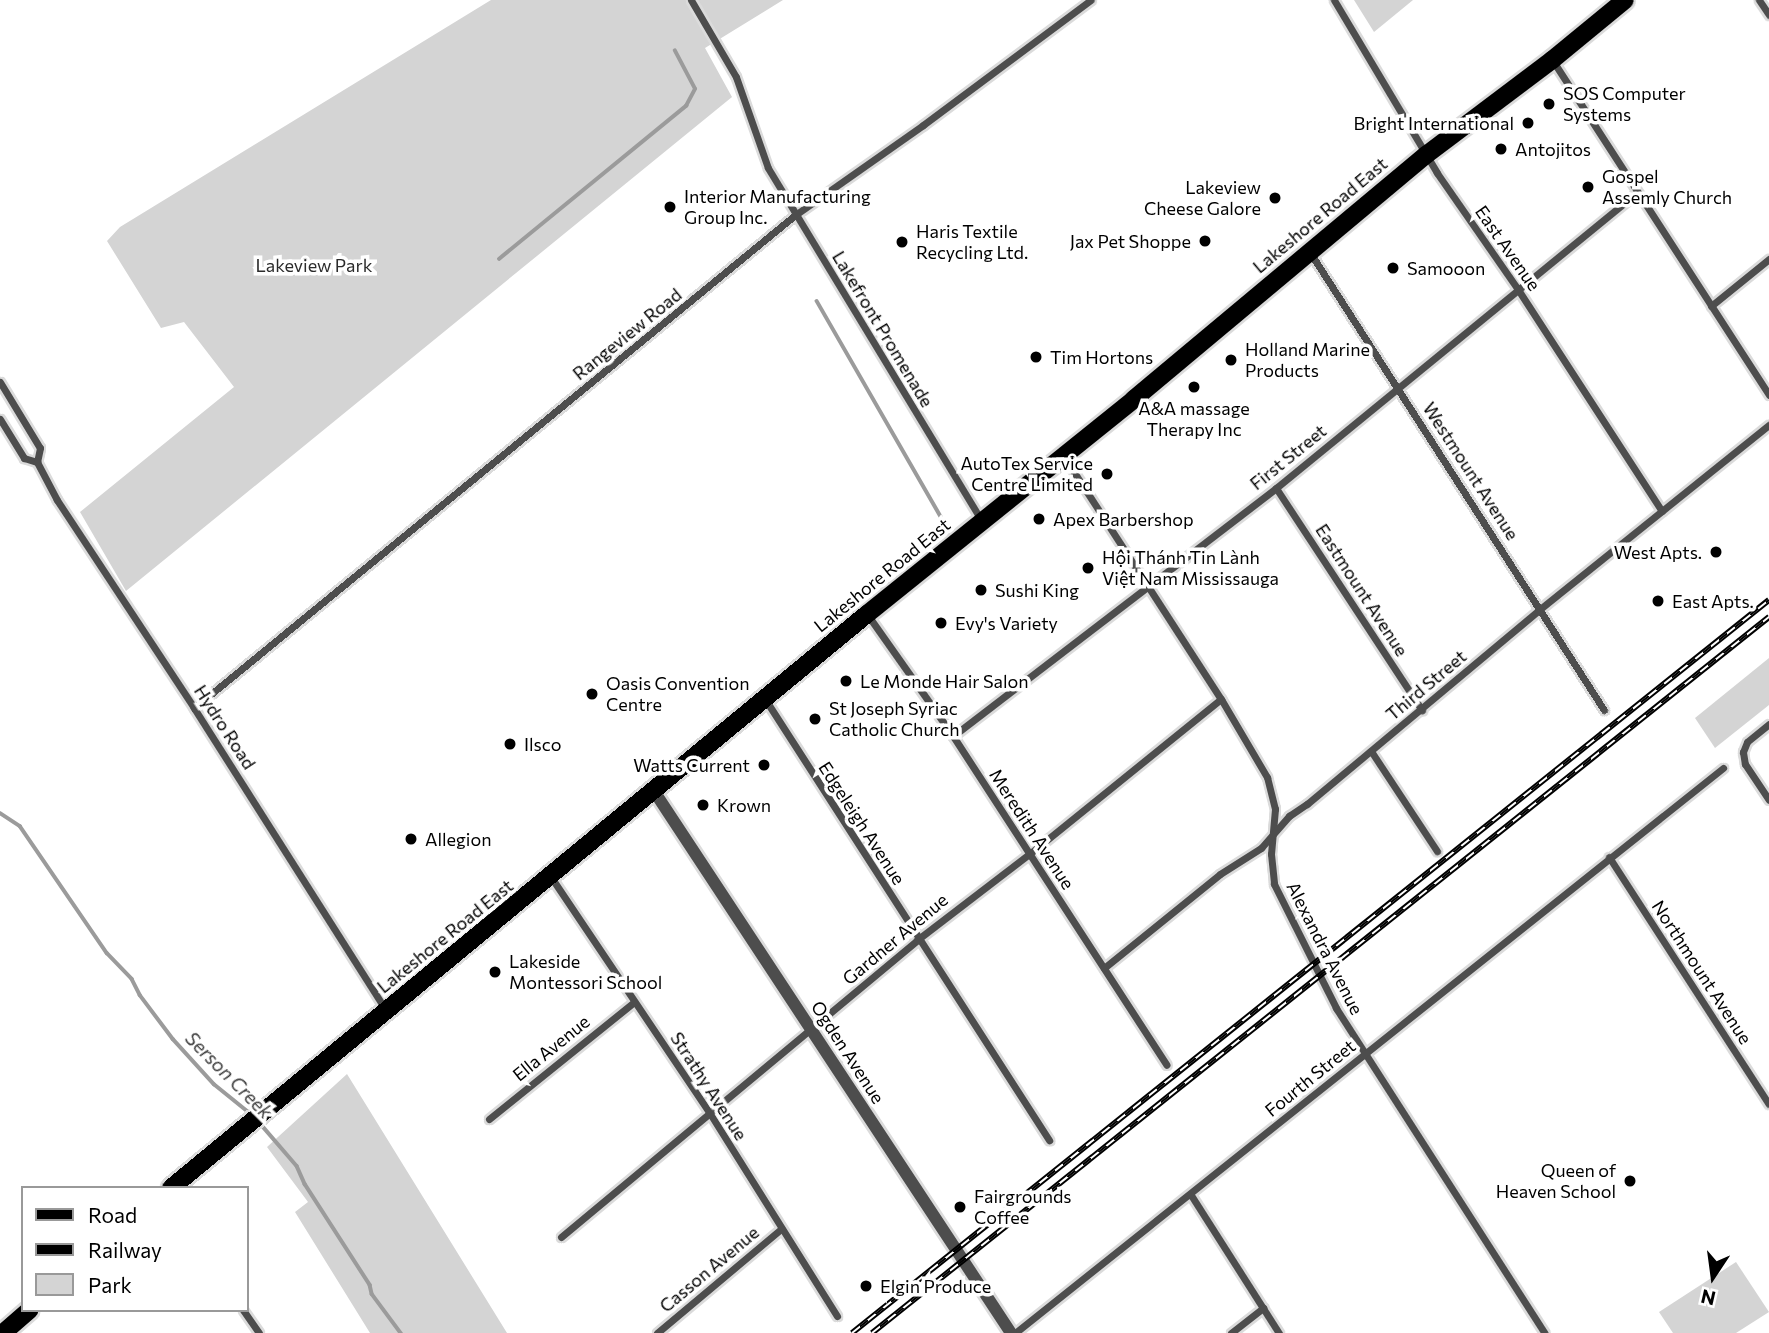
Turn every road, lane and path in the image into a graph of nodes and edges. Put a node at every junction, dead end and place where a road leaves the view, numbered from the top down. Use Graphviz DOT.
graph roads {
  1 [pos="691,0"];
  2 [pos="1091,0"];
  3 [pos="1334,0"];
  4 [pos="1625,0"];
  5 [pos="1759,0"];
  6 [pos="1769,15"];
  7 [pos="1552,60"];
  8 [pos="1426,155"];
  9 [pos="1636,193"];
  10 [pos="795,215"];
  11 [pos="1309,251"];
  12 [pos="1769,259"];
  13 [pos="1517,288"];
  14 [pos="1711,306"];
  15 [pos="0,382"];
  16 [pos="1399,388"];
  17 [pos="1769,395"];
  18 [pos="0,419"];
  19 [pos="1769,425"];
  20 [pos="1062,455"];
  21 [pos="37,462"];
  22 [pos="1276,488"];
  23 [pos="1662,511"];
  24 [pos="982,521"];
  25 [pos="1146,585"];
  26 [pos="1540,609"];
  27 [pos="867,614"];
  28 [pos="765,698"];
  29 [pos="1221,698"];
  30 [pos="194,708"];
  31 [pos="1422,710"];
  32 [pos="1604,710"];
  33 [pos="1769,724"];
  34 [pos="953,736"];
  35 [pos="1371,751"];
  36 [pos="1723,768"];
  37 [pos="654,791"];
  38 [pos="1769,800"];
  39 [pos="1274,836"];
  40 [pos="1437,851"];
  41 [pos="1029,852"];
  42 [pos="1609,857"];
  43 [pos="551,877"];
  44 [pos="918,940"];
  45 [pos="1104,968"];
  46 [pos="634,1002"];
  47 [pos="386,1010"];
  48 [pos="813,1029"];
  49 [pos="1364,1054"];
  50 [pos="1167,1065"];
  51 [pos="1769,1104"];
  52 [pos="709,1112"];
  53 [pos="489,1119"];
  54 [pos="1049,1140"];
  55 [pos="173,1186"];
  56 [pos="1191,1195"];
  57 [pos="781,1229"];
  58 [pos="561,1237"];
  59 [pos="1263,1308"];
  60 [pos="27,1312"];
  61 [pos="244,1312"];
  62 [pos="837,1315"];
  63 [pos="3,1333"];
  64 [pos="258,1333"];
  65 [pos="657,1333"];
  66 [pos="1013,1333"];
  67 [pos="1231,1333"];
  68 [pos="1279,1333"];
  69 [pos="1545,1333"];
  1 -- 10 [label="street, Lakefront Promenade"];
  2 -- 10 [label="street, Rangeview Road"];
  3 -- 8 [label="street, East Avenue"];
  4 -- 7 [label="main road, Lakeshore Road East"];
  5 -- 6 [label="street"];
  7 -- 8 [label="main road, Lakeshore Road East"];
  7 -- 9 [label="street"];
  8 -- 11 [label="main road, Lakeshore Road East"];
  8 -- 13 [label="street, East Avenue"];
  9 -- 13 [label="street, First Street"];
  9 -- 14 [label="street"];
  10 -- 24 [label="street, Lakefront Promenade"];
  10 -- 30 [label="street, Rangeview Road"];
  11 -- 16 [label="street, Westmount Avenue"];
  11 -- 20 [label="main road, Lakeshore Road East"];
  12 -- 14 [label="street"];
  13 -- 16 [label="street, First Street"];
  13 -- 23 [label="street, East Avenue"];
  14 -- 17 [label="street"];
  15 -- 21 [label="street"];
  16 -- 22 [label="street, First Street"];
  16 -- 26 [label="street, Westmount Avenue"];
  18 -- 21 [label="street"];
  19 -- 23 [label="street, Third Street"];
  20 -- 24 [label="main road, Lakeshore Road East"];
  20 -- 25 [label="street, Alexandra Avenue"];
  21 -- 30 [label="street, Hydro Road"];
  22 -- 25 [label="street, First Street"];
  22 -- 31 [label="street, Eastmount Avenue"];
  23 -- 26 [label="street, Third Street"];
  24 -- 27 [label="main road, Lakeshore Road East"];
  25 -- 29 [label="street, Alexandra Avenue"];
  25 -- 34 [label="street, First Street"];
  26 -- 31 [label="street, Third Street"];
  26 -- 32 [label="street, Westmount Avenue"];
  27 -- 28 [label="main road, Lakeshore Road East"];
  27 -- 34 [label="street, Meredith Avenue"];
  28 -- 37 [label="main road, Lakeshore Road East"];
  28 -- 44 [label="street, Edgeleigh Avenue"];
  29 -- 39 [label="street, Alexandra Avenue"];
  29 -- 41 [label="street, Gardner Avenue"];
  30 -- 47 [label="street, Hydro Road"];
  31 -- 35 [label="street, Third Street"];
  33 -- 38 [label="street"];
  34 -- 41 [label="street, Meredith Avenue"];
  35 -- 39 [label="street, Third Street"];
  35 -- 40 [label="street"];
  36 -- 42 [label="street, Fourth Street"];
  37 -- 43 [label="main road, Lakeshore Road East"];
  37 -- 48 [label="street, Ogden Avenue"];
  39 -- 45 [label="street, Third Street"];
  39 -- 49 [label="street, Alexandra Avenue"];
  41 -- 44 [label="street, Gardner Avenue"];
  41 -- 45 [label="street, Meredith Avenue"];
  42 -- 49 [label="street, Fourth Street"];
  42 -- 51 [label="street, Northmount Avenue"];
  43 -- 46 [label="street, Strathy Avenue"];
  43 -- 47 [label="main road, Lakeshore Road East"];
  44 -- 48 [label="street, Gardner Avenue"];
  44 -- 54 [label="street, Edgeleigh Avenue"];
  45 -- 50 [label="street, Meredith Avenue"];
  46 -- 52 [label="street, Strathy Avenue"];
  46 -- 53 [label="street, Ella Avenue"];
  47 -- 55 [label="main road, Lakeshore Road East"];
  48 -- 52 [label="street, Gardner Avenue"];
  48 -- 66 [label="street, Ogden Avenue"];
  49 -- 56 [label="street, Fourth Street"];
  49 -- 69 [label="street, Alexandra Avenue"];
  52 -- 57 [label="street, Strathy Avenue"];
  52 -- 58 [label="street, Gardner Avenue"];
  56 -- 59 [label="street"];
  56 -- 66 [label="street, Fourth Street"];
  57 -- 62 [label="street, Strathy Avenue"];
  57 -- 65 [label="street, Casson Avenue"];
  59 -- 67 [label="street"];
  59 -- 68 [label="street"];
  60 -- 63 [label="main road"];
  61 -- 64 [label="street"];
}
